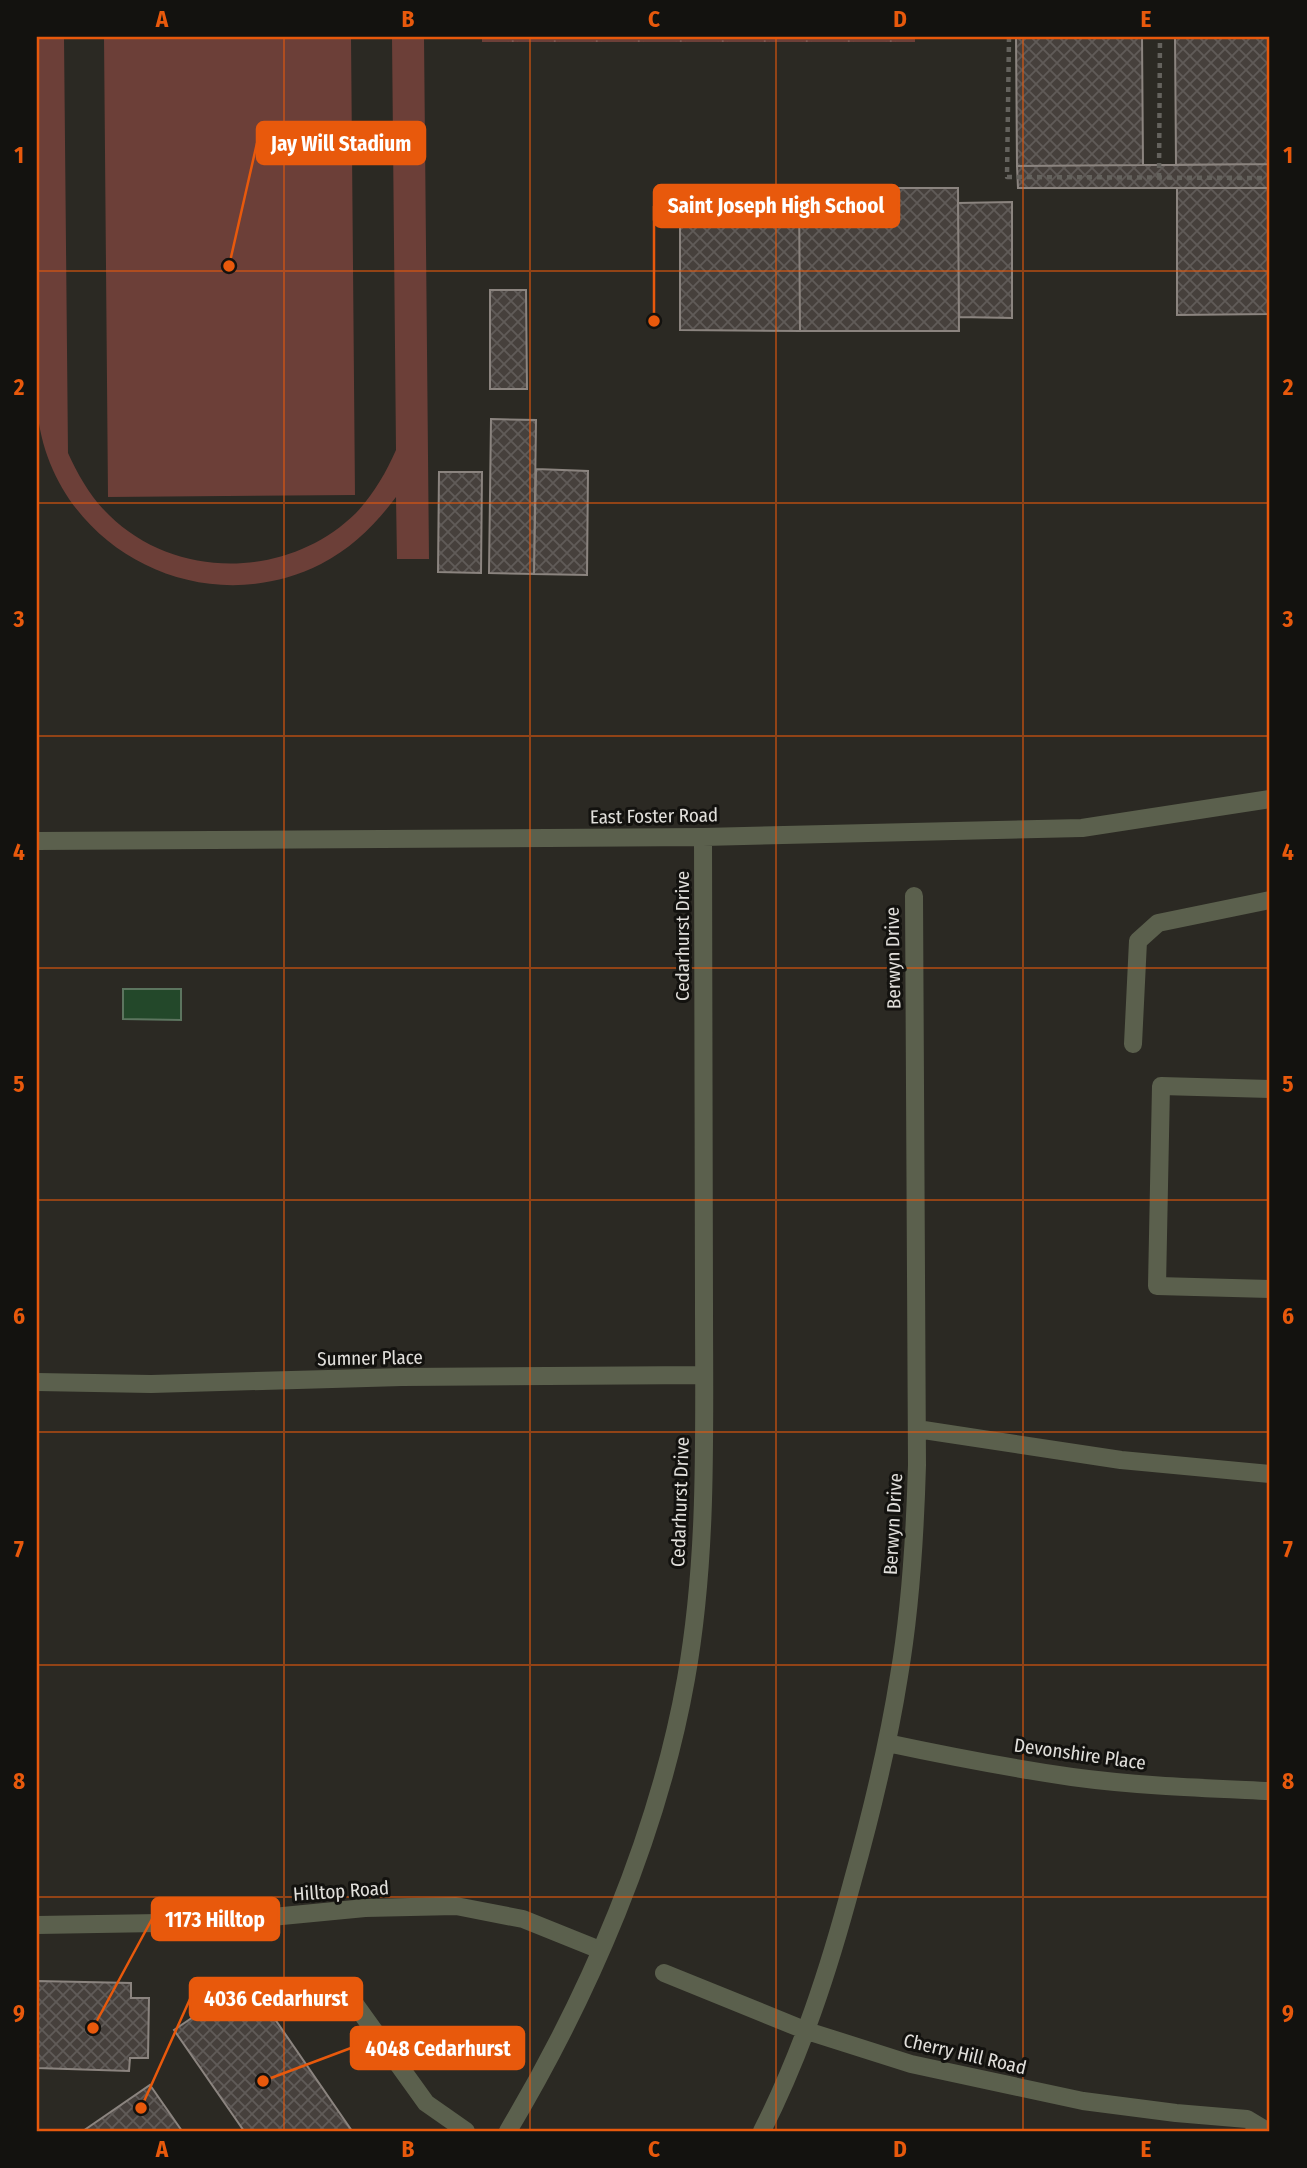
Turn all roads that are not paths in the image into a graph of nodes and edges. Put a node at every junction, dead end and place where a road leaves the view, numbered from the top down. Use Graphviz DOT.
graph roads {
  1 [pos="1270,799"];
  2 [pos="702,837"];
  3 [pos="37,841"];
  4 [pos="914,896"];
  5 [pos="1270,900"];
  6 [pos="1133,1044"];
  7 [pos="1270,1089"];
  8 [pos="1270,1289"];
  9 [pos="704,1375"];
  10 [pos="37,1382"];
  11 [pos="917,1429"];
  12 [pos="1270,1474"];
  13 [pos="887,1743"];
  14 [pos="1270,1791"];
  15 [pos="37,1925"];
  16 [pos="600,1950"];
  17 [pos="664,1973"];
  18 [pos="347,1993"];
  19 [pos="807,2031"];
  20 [pos="466,2131"];
  21 [pos="508,2131"];
  22 [pos="762,2131"];
  23 [pos="1267,2131"];
  1 -- 2 [label="street, East Foster Road"];
  2 -- 3 [label="street, East Foster Road"];
  2 -- 9 [label="street, Cedarhurst Drive"];
  4 -- 11 [label="street, Berwyn Drive"];
  5 -- 6 [label="street"];
  7 -- 8 [label="street"];
  9 -- 10 [label="street, Sumner Place"];
  9 -- 16 [label="street, Cedarhurst Drive"];
  11 -- 12 [label="street"];
  11 -- 13 [label="street, Berwyn Drive"];
  13 -- 14 [label="street, Devonshire Place"];
  13 -- 19 [label="street, Berwyn Drive"];
  15 -- 16 [label="street, Hilltop Road"];
  16 -- 21 [label="street, Cedarhurst Drive"];
  17 -- 19 [label="street, Cherry Hill Road"];
  18 -- 20 [label="street"];
  19 -- 22 [label="street, Berwyn Drive"];
  19 -- 23 [label="street, Cherry Hill Road"];
}
